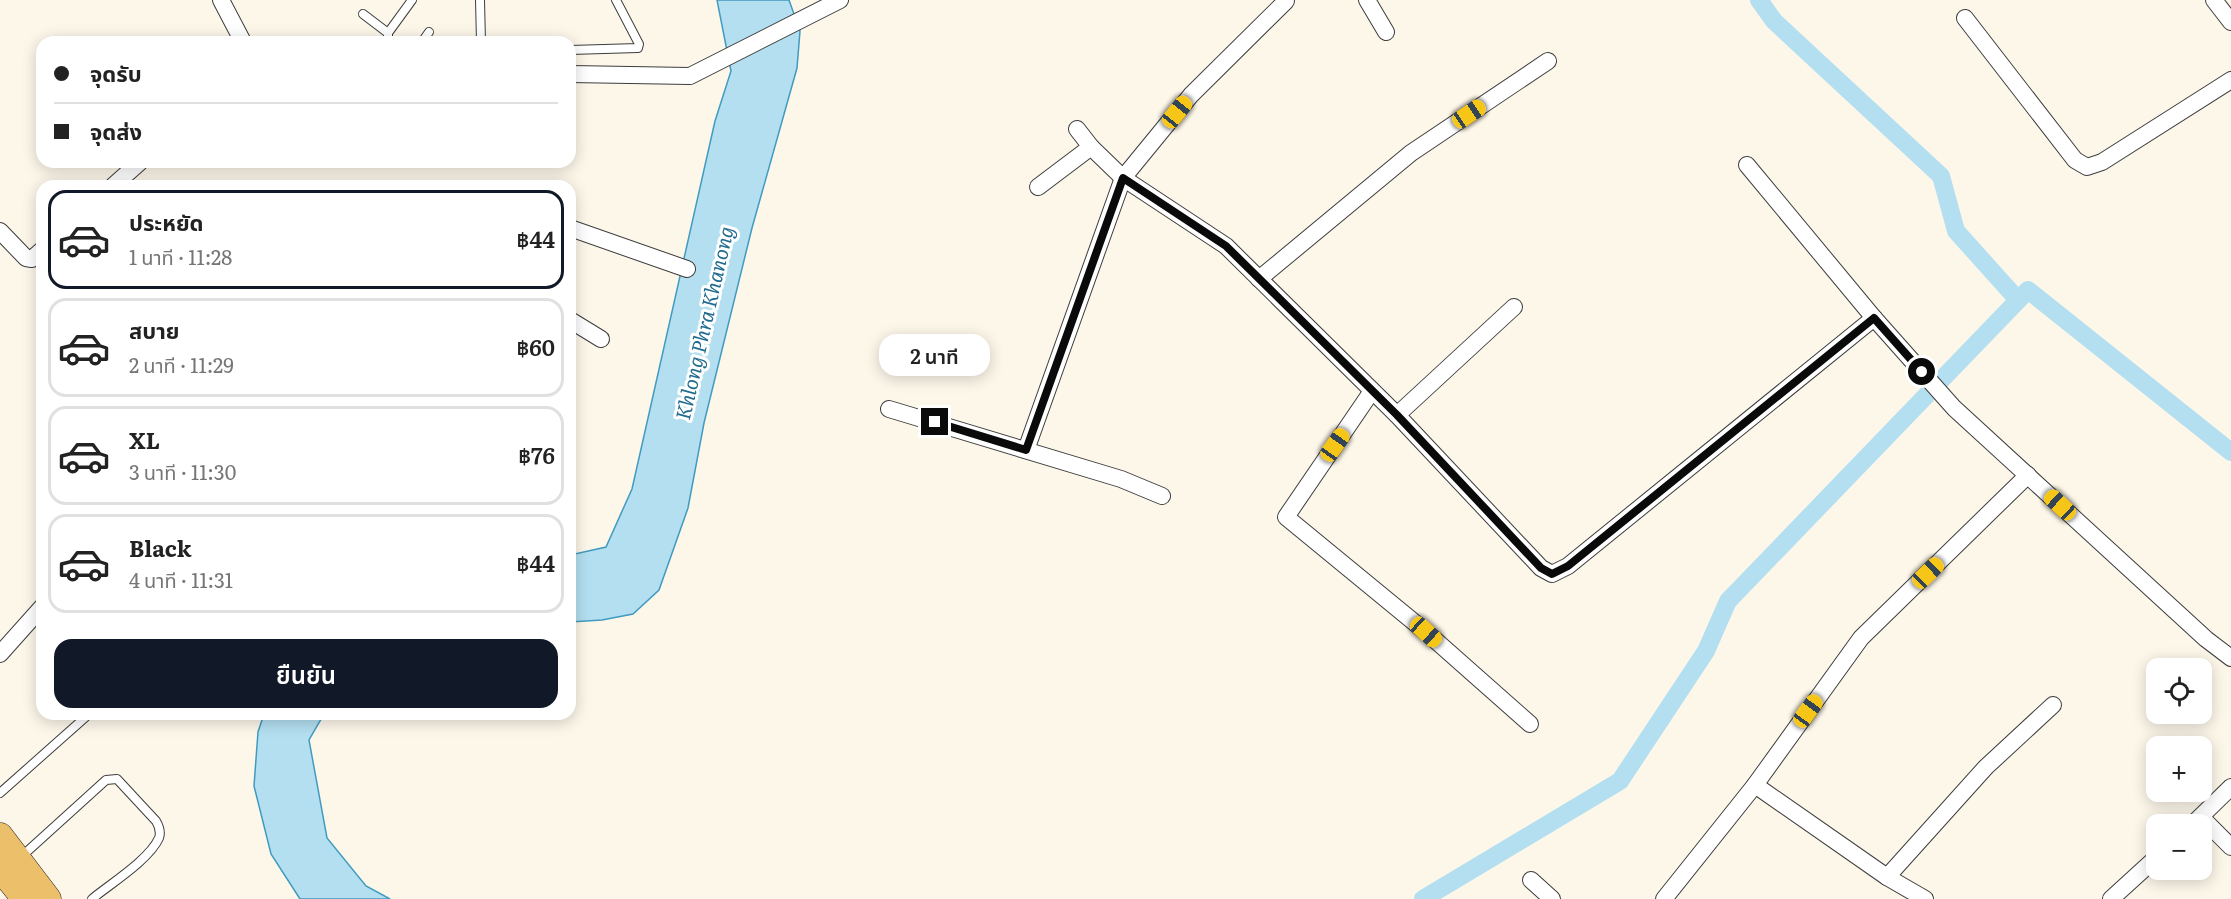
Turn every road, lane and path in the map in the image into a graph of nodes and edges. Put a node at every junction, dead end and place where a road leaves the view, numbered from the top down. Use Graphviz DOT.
graph roads {
  1 [pos="221,0"];
  2 [pos="412,0"];
  3 [pos="480,0"];
  4 [pos="616,0"];
  5 [pos="840,0"];
  6 [pos="1367,0"];
  7 [pos="2214,0"];
  8 [pos="1286,1"];
  9 [pos="363,14"];
  10 [pos="1965,18"];
  11 [pos="2231,22"];
  12 [pos="429,32"];
  13 [pos="1386,32"];
  14 [pos="240,36"];
  15 [pos="387,36"];
  16 [pos="389,36"];
  17 [pos="426,36"];
  18 [pos="481,36"];
  19 [pos="576,50"];
  20 [pos="1548,62"];
  21 [pos="576,74"];
  22 [pos="2231,80"];
  23 [pos="1077,129"];
  24 [pos="1090,147"];
  25 [pos="1747,165"];
  26 [pos="133,168"];
  27 [pos="1123,178"];
  28 [pos="120,180"];
  29 [pos="1038,187"];
  30 [pos="576,230"];
  31 [pos="0,231"];
  32 [pos="36,255"];
  33 [pos="687,269"];
  34 [pos="1259,279"];
  35 [pos="1514,307"];
  36 [pos="1874,318"];
  37 [pos="576,324"];
  38 [pos="601,339"];
  39 [pos="1372,391"];
  40 [pos="889,409"];
  41 [pos="1397,415"];
  42 [pos="1026,450"];
  43 [pos="2028,475"];
  44 [pos="1162,495"];
  45 [pos="36,614"];
  46 [pos="0,654"];
  47 [pos="2231,658"];
  48 [pos="2053,705"];
  49 [pos="82,720"];
  50 [pos="1530,724"];
  51 [pos="1755,785"];
  52 [pos="2231,787"];
  53 [pos="0,793"];
  54 [pos="2203,814"];
  55 [pos="2212,833"];
  56 [pos="0,836"];
  57 [pos="2231,847"];
  58 [pos="2146,867"];
  59 [pos="1887,877"];
  60 [pos="12,878"];
  61 [pos="1531,880"];
  62 [pos="1921,898"];
  63 [pos="48,899"];
  64 [pos="92,899"];
  65 [pos="1552,899"];
  66 [pos="1664,899"];
  67 [pos="2111,899"];
  1 -- 14 [label="street"];
  2 -- 16 [label="lane"];
  3 -- 18 [label="lane"];
  4 -- 19 [label="lane"];
  5 -- 21 [label="street"];
  6 -- 13 [label="street"];
  7 -- 11 [label="street"];
  8 -- 27 [label="street"];
  9 -- 15 [label="lane"];
  10 -- 22 [label="street"];
  12 -- 17 [label="lane"];
  20 -- 34 [label="street"];
  23 -- 24 [label="street"];
  24 -- 27 [label="street"];
  24 -- 29 [label="street"];
  25 -- 36 [label="street"];
  26 -- 28 [label="street"];
  27 -- 34 [label="street"];
  27 -- 42 [label="street"];
  30 -- 33 [label="street"];
  31 -- 32 [label="street"];
  34 -- 39 [label="street"];
  35 -- 41 [label="street"];
  36 -- 41 [label="street"];
  36 -- 43 [label="street"];
  37 -- 38 [label="street"];
  39 -- 41 [label="street"];
  39 -- 50 [label="street"];
  40 -- 42 [label="street"];
  42 -- 44 [label="street"];
  43 -- 47 [label="street"];
  43 -- 51 [label="street"];
  45 -- 46 [label="street"];
  48 -- 59 [label="street"];
  49 -- 53 [label="lane"];
  51 -- 59 [label="street"];
  51 -- 66 [label="street"];
  52 -- 54 [label="street"];
  55 -- 57 [label="street"];
  56 -- 60 [label="main road"];
  58 -- 67 [label="street"];
  59 -- 62 [label="street"];
  60 -- 63 [label="main road"];
  60 -- 64 [label="lane"];
  61 -- 65 [label="street"];
}
